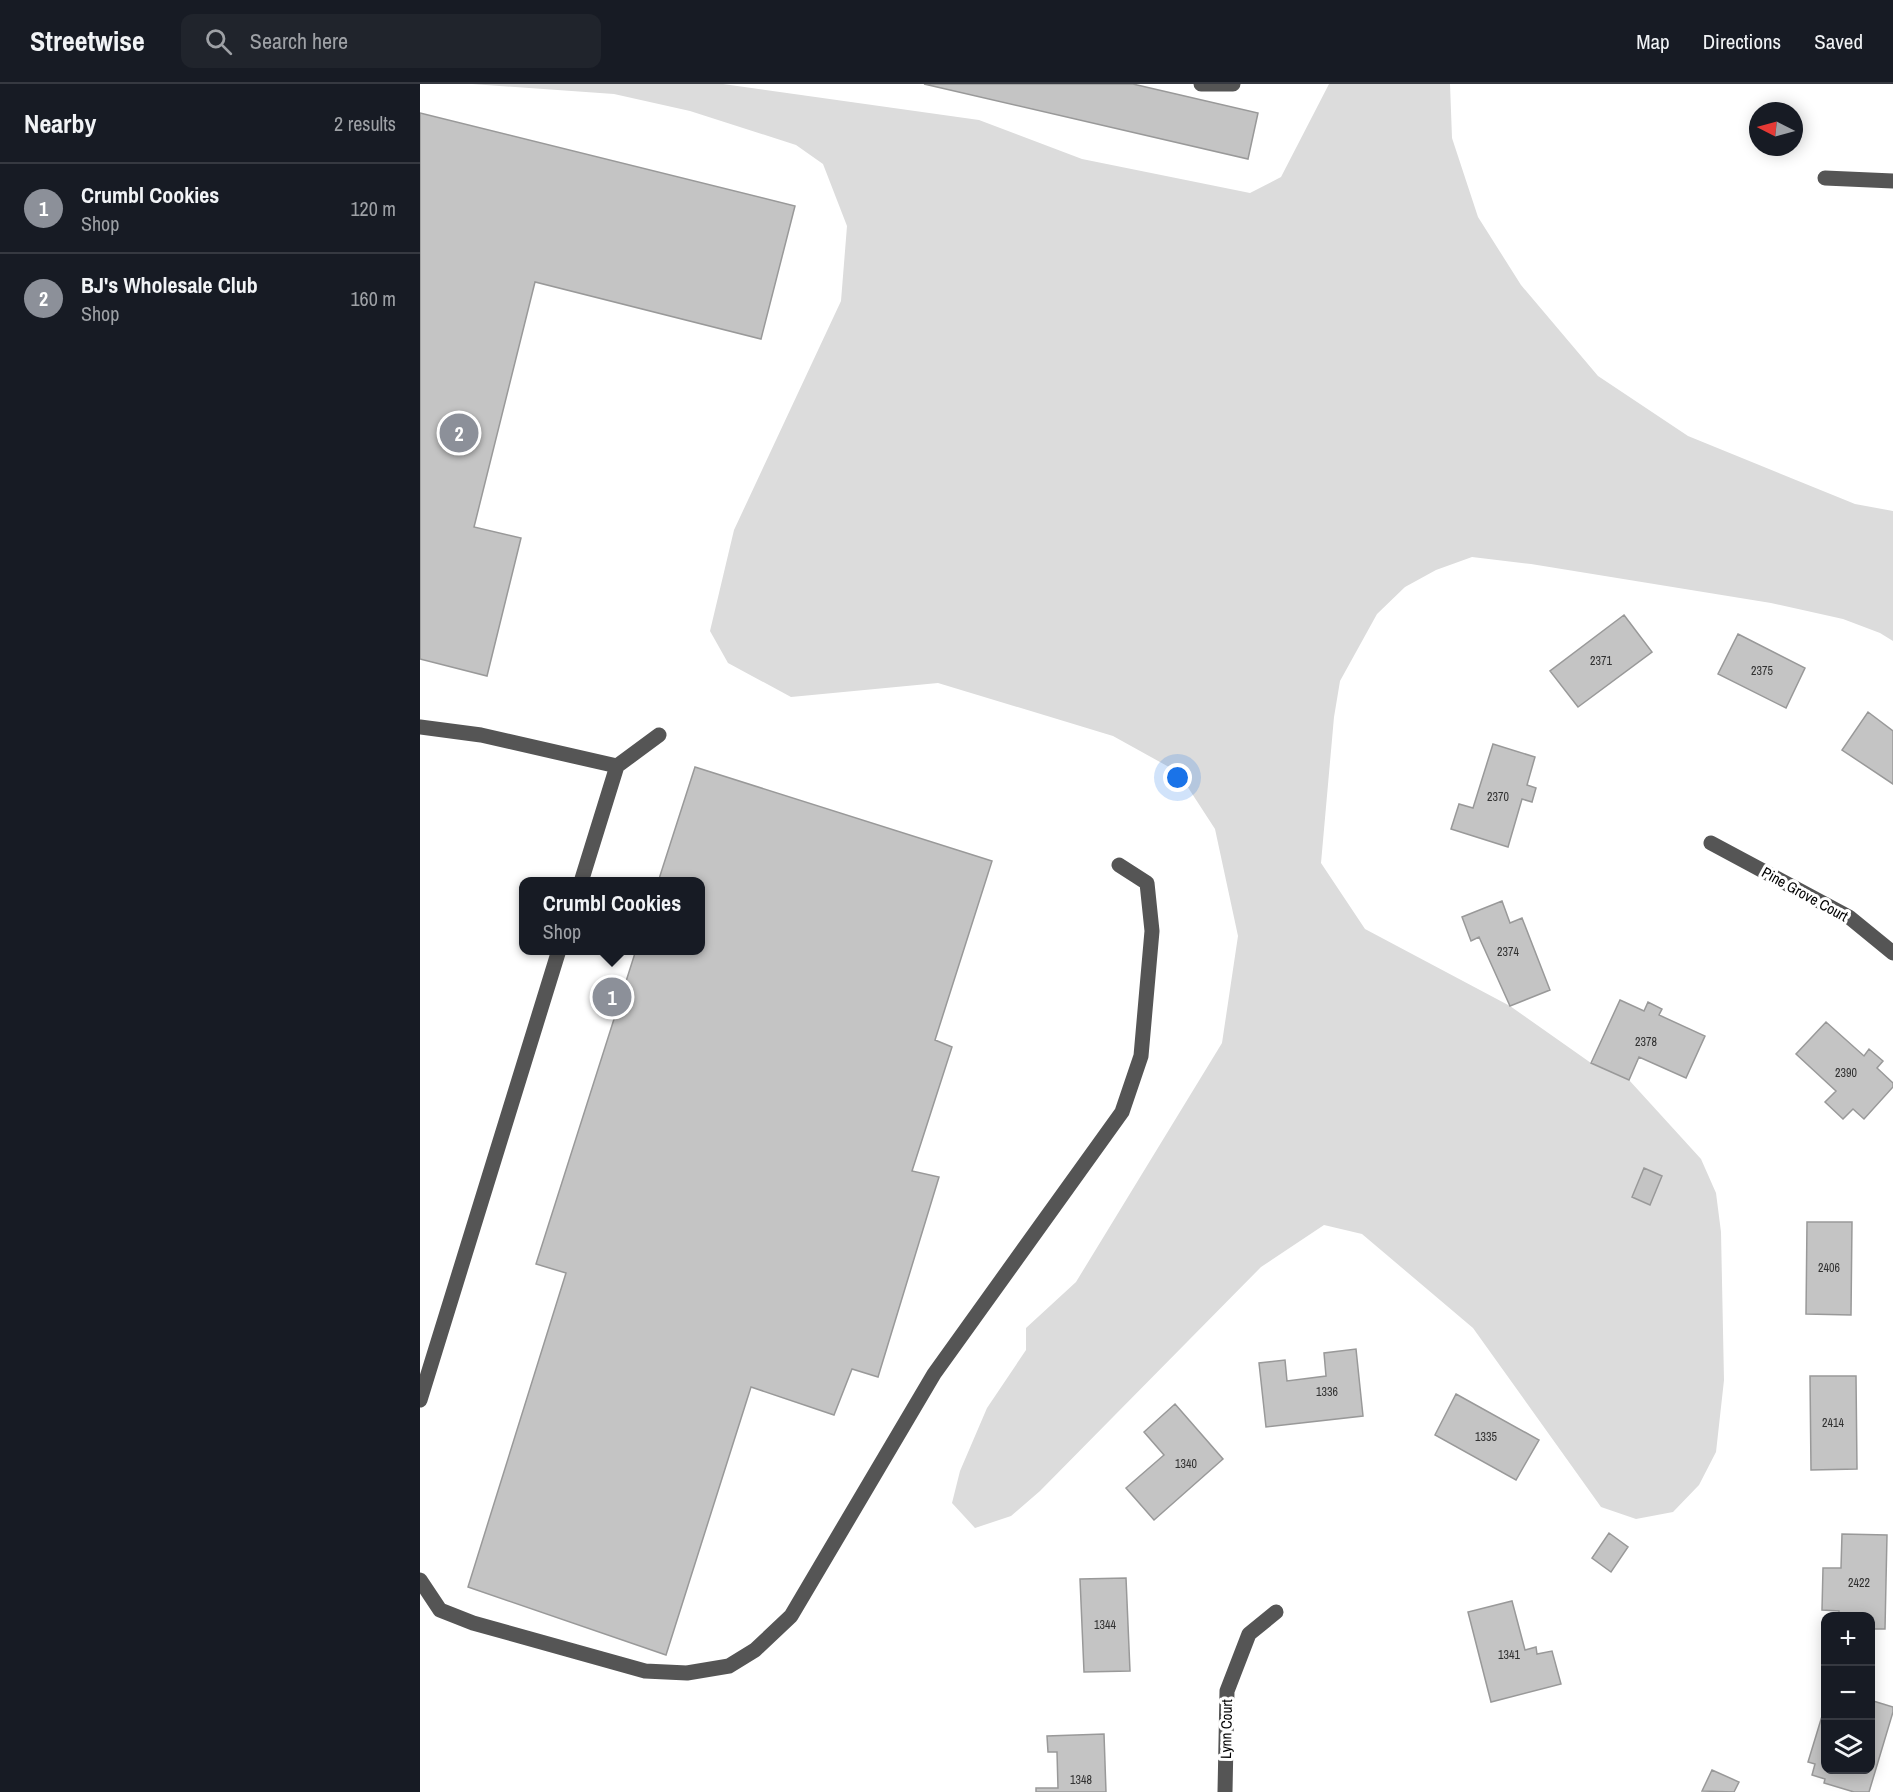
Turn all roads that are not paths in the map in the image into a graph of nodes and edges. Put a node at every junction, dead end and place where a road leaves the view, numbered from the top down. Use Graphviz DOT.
graph roads {
  1 [pos="1201,84"];
  2 [pos="1233,84"];
  3 [pos="1825,178"];
  4 [pos="1893,181"];
  5 [pos="420,727"];
  6 [pos="658,735"];
  7 [pos="617,766"];
  8 [pos="1712,843"];
  9 [pos="1119,865"];
  10 [pos="583,877"];
  11 [pos="1893,953"];
  12 [pos="559,955"];
  13 [pos="420,1400"];
  14 [pos="420,1580"];
  15 [pos="1276,1612"];
  16 [pos="1225,1792"];
  1 -- 2 [label="street"];
  3 -- 4 [label="street"];
  5 -- 7 [label="street"];
  6 -- 7 [label="street"];
  7 -- 10 [label="street"];
  8 -- 11 [label="street, Pine Grove Court"];
  9 -- 14 [label="street"];
  12 -- 13 [label="street"];
  15 -- 16 [label="street, Lynn Court"];
}
